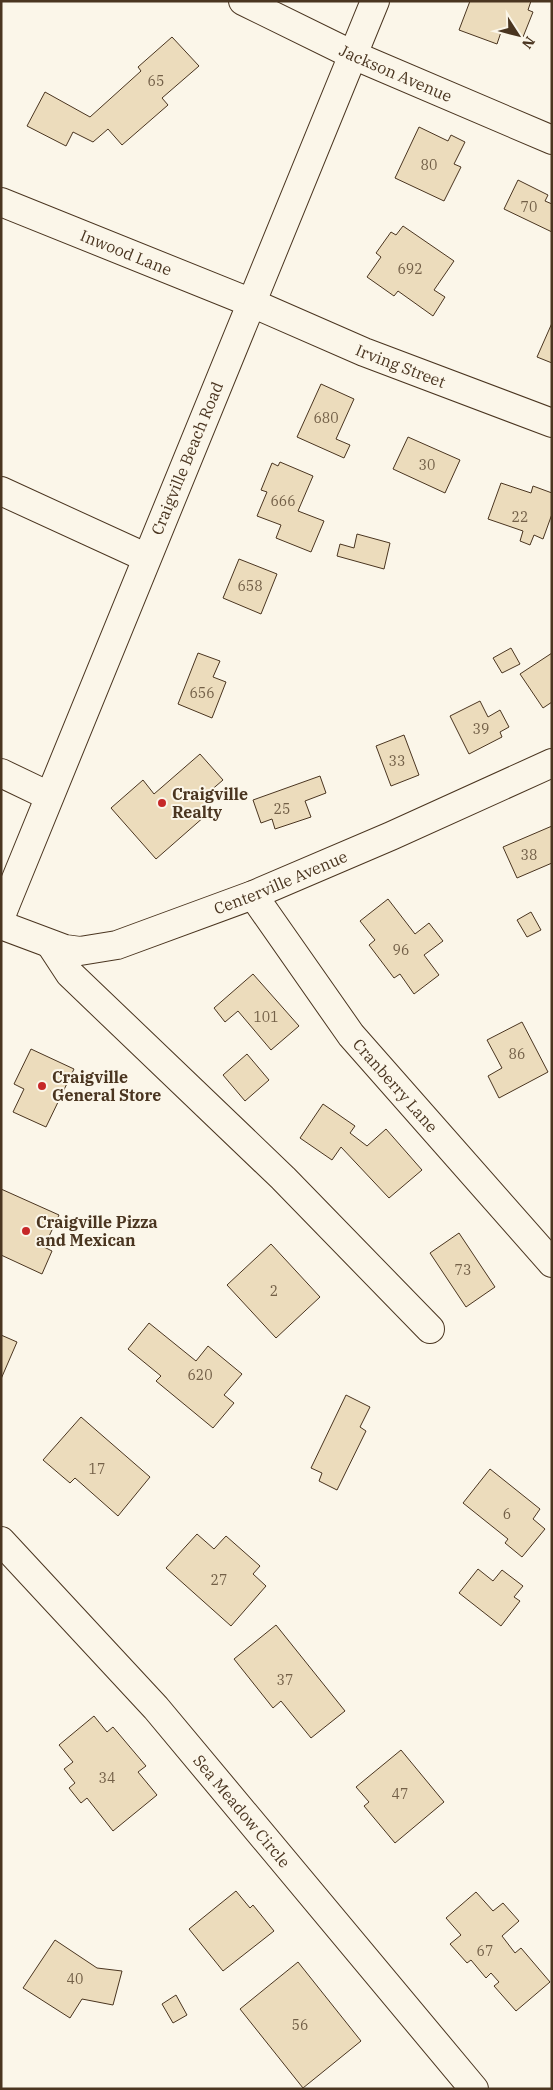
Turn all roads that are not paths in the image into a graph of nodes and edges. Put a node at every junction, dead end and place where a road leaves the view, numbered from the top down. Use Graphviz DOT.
graph roads {
  1 [pos="242,1"];
  2 [pos="375,1"];
  3 [pos="353,54"];
  4 [pos="552,140"];
  5 [pos="1,202"];
  6 [pos="252,303"];
  7 [pos="552,423"];
  8 [pos="1,491"];
  9 [pos="145,557"];
  10 [pos="552,763"];
  11 [pos="1,773"];
  12 [pos="49,796"];
  13 [pos="252,895"];
  14 [pos="1,916"];
  15 [pos="1,925"];
  16 [pos="51,945"];
  17 [pos="552,1262"];
  18 [pos="430,1329"];
  19 [pos="1,1541"];
  20 [pos="474,2089"];
  1 -- 3 [label="street, Jackson Avenue"];
  2 -- 3 [label="street, Craigville Beach Road"];
  3 -- 4 [label="street, Jackson Avenue"];
  3 -- 6 [label="street, Craigville Beach Road"];
  5 -- 6 [label="street, Inwood Lane"];
  6 -- 7 [label="street, Irving Street"];
  6 -- 9 [label="street, Craigville Beach Road"];
  8 -- 9 [label="street"];
  9 -- 12 [label="street, Craigville Beach Road"];
  10 -- 13 [label="street, Centerville Avenue"];
  11 -- 12 [label="street"];
  12 -- 14 [label="street, Craigville Beach Road"];
  13 -- 16 [label="street, Centerville Avenue"];
  13 -- 17 [label="street, Cranberry Lane"];
  15 -- 16 [label="street, Centerville Avenue"];
  16 -- 18 [label="street"];
  19 -- 20 [label="street, Sea Meadow Circle"];
}
